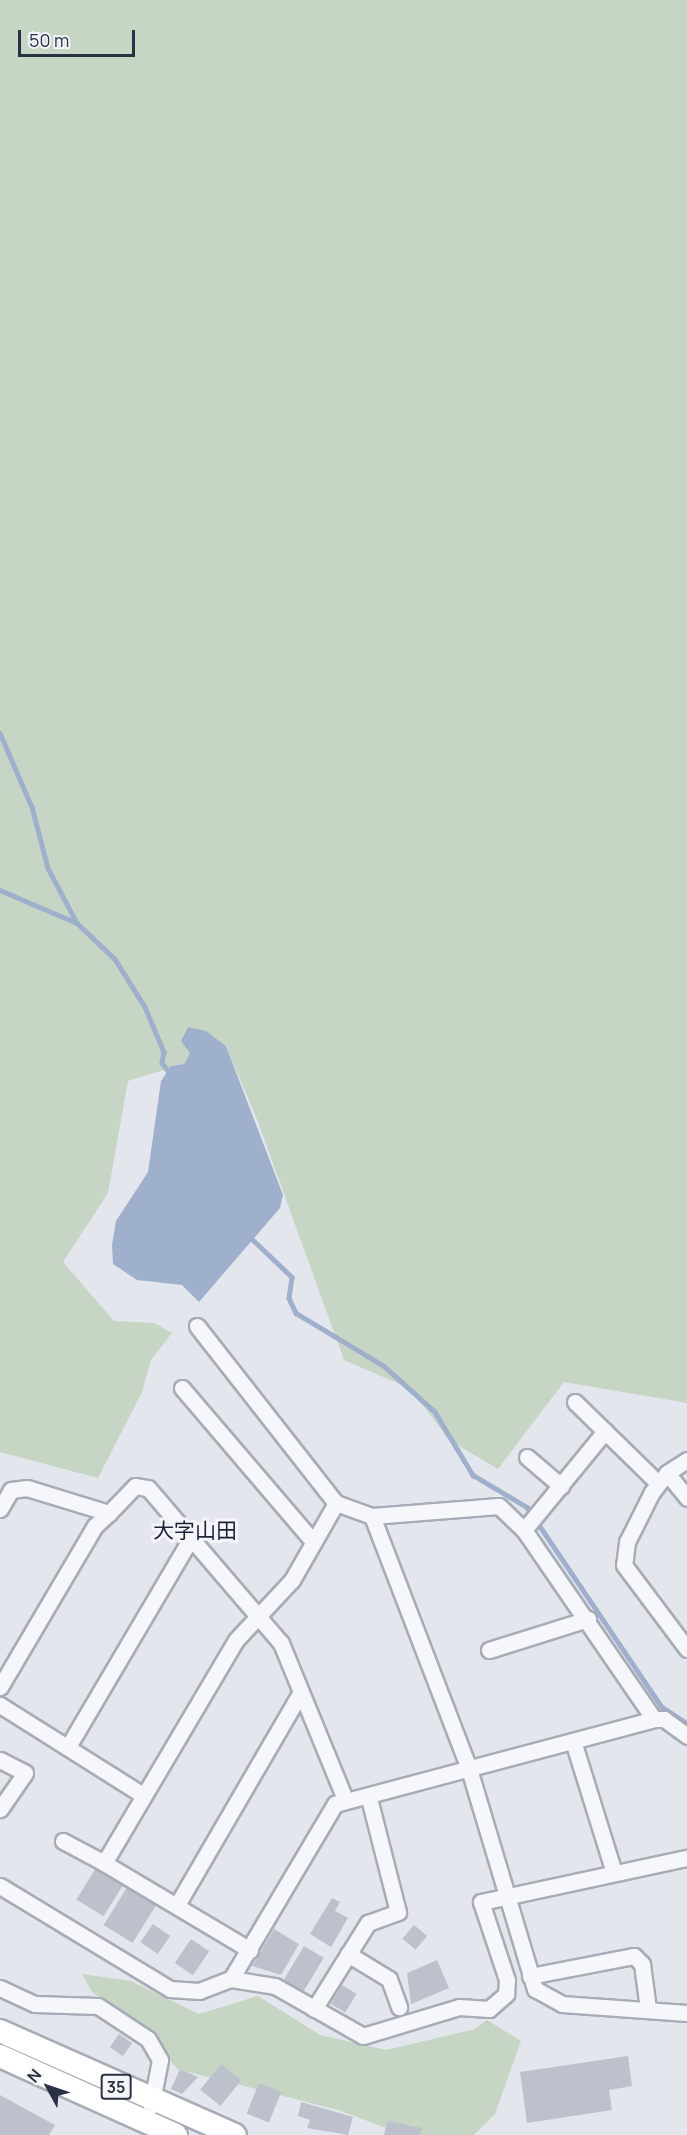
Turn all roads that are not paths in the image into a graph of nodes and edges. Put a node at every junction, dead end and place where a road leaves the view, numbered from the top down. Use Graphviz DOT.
graph roads {
  1 [pos="197,1326"];
  2 [pos="182,1388"];
  3 [pos="575,1402"];
  4 [pos="605,1431"];
  5 [pos="527,1457"];
  6 [pos="687,1460"];
  7 [pos="662,1478"];
  8 [pos="561,1486"];
  9 [pos="687,1498"];
  10 [pos="336,1503"];
  11 [pos="0,1509"];
  12 [pos="109,1513"];
  13 [pos="372,1516"];
  14 [pos="524,1530"];
  15 [pos="192,1538"];
  16 [pos="312,1540"];
  17 [pos="259,1616"];
  18 [pos="588,1619"];
  19 [pos="687,1649"];
  20 [pos="489,1650"];
  21 [pos="0,1688"];
  22 [pos="301,1692"];
  23 [pos="0,1705"];
  24 [pos="654,1719"];
  25 [pos="687,1736"];
  26 [pos="573,1741"];
  27 [pos="69,1745"];
  28 [pos="0,1760"];
  29 [pos="469,1769"];
  30 [pos="143,1795"];
  31 [pos="369,1798"];
  32 [pos="345,1799"];
  33 [pos="0,1809"];
  34 [pos="63,1841"];
  35 [pos="687,1858"];
  36 [pos="104,1863"];
  37 [pos="614,1873"];
  38 [pos="0,1886"];
  39 [pos="505,1895"];
  40 [pos="177,1905"];
  41 [pos="250,1950"];
  42 [pos="348,1954"];
  43 [pos="530,1976"];
  44 [pos="231,1979"];
  45 [pos="0,1988"];
  46 [pos="399,2007"];
  47 [pos="314,2009"];
  48 [pos="648,2009"];
  49 [pos="687,2013"];
  50 [pos="0,2031"];
  51 [pos="0,2056"];
  52 [pos="149,2113"];
  53 [pos="176,2135"];
  54 [pos="235,2135"];
  1 -- 10 [label="street"];
  2 -- 16 [label="street"];
  3 -- 4 [label="street"];
  4 -- 7 [label="street"];
  4 -- 8 [label="street"];
  5 -- 8 [label="street"];
  6 -- 7 [label="street"];
  7 -- 9 [label="street"];
  7 -- 19 [label="street"];
  8 -- 14 [label="street"];
  10 -- 13 [label="street"];
  10 -- 16 [label="street"];
  11 -- 12 [label="street"];
  12 -- 15 [label="street"];
  12 -- 21 [label="street"];
  13 -- 14 [label="street"];
  13 -- 29 [label="street"];
  14 -- 18 [label="street"];
  15 -- 17 [label="street"];
  15 -- 27 [label="street"];
  16 -- 17 [label="street"];
  17 -- 22 [label="street"];
  17 -- 30 [label="street"];
  18 -- 20 [label="street"];
  18 -- 24 [label="street"];
  22 -- 32 [label="street"];
  22 -- 40 [label="street"];
  23 -- 27 [label="street"];
  24 -- 25 [label="street"];
  24 -- 26 [label="street"];
  26 -- 29 [label="street"];
  26 -- 37 [label="street"];
  27 -- 30 [label="street"];
  28 -- 33 [label="street"];
  29 -- 31 [label="street"];
  29 -- 39 [label="street"];
  30 -- 36 [label="street"];
  31 -- 32 [label="street"];
  31 -- 42 [label="street"];
  32 -- 41 [label="street"];
  34 -- 36 [label="street"];
  35 -- 37 [label="street"];
  36 -- 40 [label="street"];
  37 -- 39 [label="street"];
  38 -- 44 [label="street"];
  39 -- 43 [label="street"];
  39 -- 47 [label="street"];
  40 -- 41 [label="street"];
  41 -- 44 [label="street"];
  42 -- 46 [label="street"];
  42 -- 47 [label="street"];
  43 -- 48 [label="street"];
  43 -- 48 [label="street"];
  44 -- 47 [label="street"];
  45 -- 52 [label="street"];
  48 -- 49 [label="street"];
  50 -- 52 [label="main road, 35"];
  51 -- 52 [label="main road, 35"];
  52 -- 53 [label="main road, 35"];
  52 -- 54 [label="main road, 35"];
}
